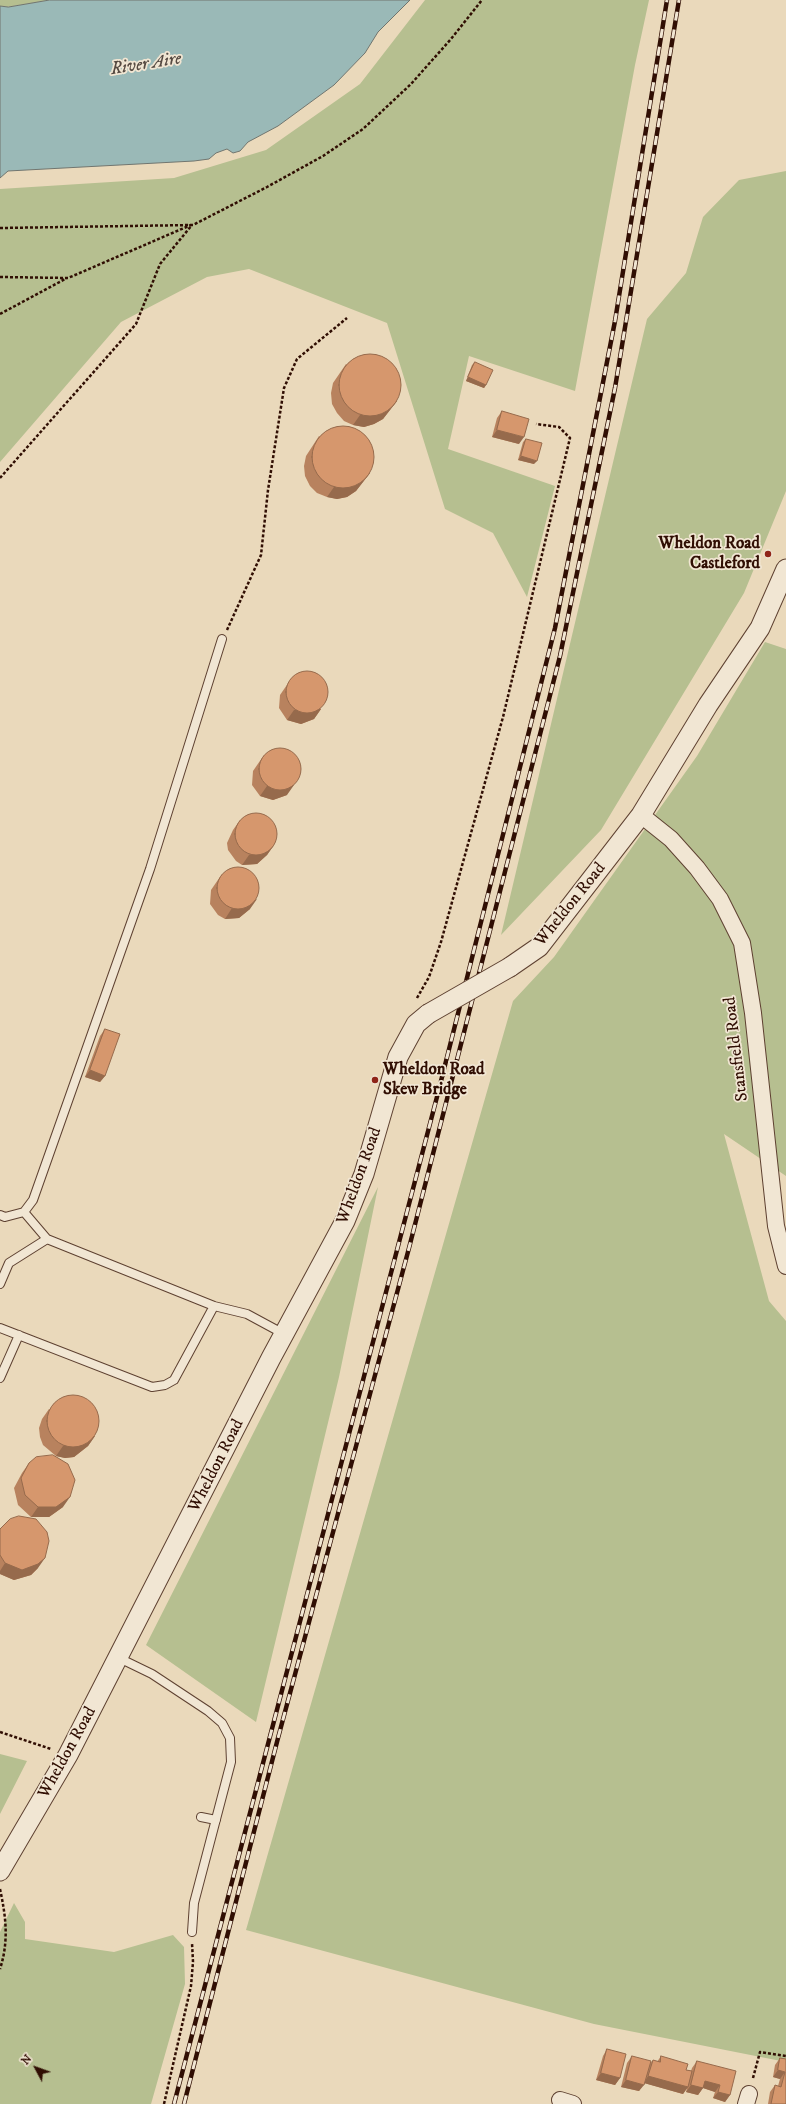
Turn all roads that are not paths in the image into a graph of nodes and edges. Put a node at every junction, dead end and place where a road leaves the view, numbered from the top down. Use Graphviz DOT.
graph roads {
  1 [pos="786,570"];
  2 [pos="222,639"];
  3 [pos="641,815"];
  4 [pos="24,1212"];
  5 [pos="0,1215"];
  6 [pos="46,1239"];
  7 [pos="786,1266"];
  8 [pos="0,1284"];
  9 [pos="214,1306"];
  10 [pos="0,1328"];
  11 [pos="284,1334"];
  12 [pos="19,1335"];
  13 [pos="0,1378"];
  14 [pos="120,1658"];
  15 [pos="201,1817"];
  16 [pos="216,1820"];
  17 [pos="0,1871"];
  18 [pos="192,1932"];
  1 -- 3 [label="street, Wheldon Road"];
  2 -- 4 [label="lane"];
  3 -- 7 [label="street, Stansfield Road"];
  3 -- 11 [label="street, Wheldon Road, bridge"];
  4 -- 5 [label="lane"];
  4 -- 6 [label="lane"];
  6 -- 8 [label="lane"];
  6 -- 9 [label="lane"];
  9 -- 11 [label="lane"];
  9 -- 12 [label="lane"];
  10 -- 12 [label="lane"];
  11 -- 14 [label="street, Wheldon Road"];
  12 -- 13 [label="lane"];
  14 -- 16 [label="lane"];
  14 -- 17 [label="street, Wheldon Road"];
  15 -- 16 [label="lane"];
  16 -- 18 [label="lane"];
}
